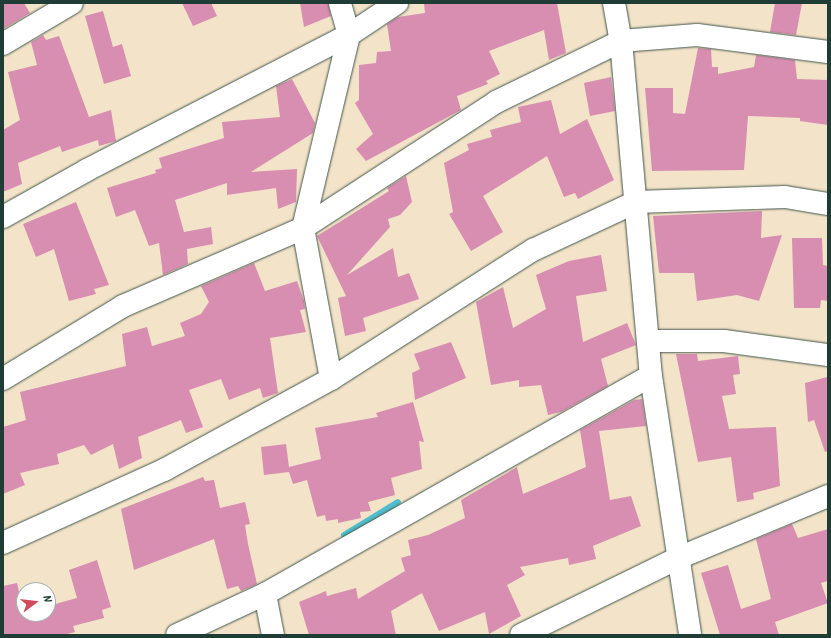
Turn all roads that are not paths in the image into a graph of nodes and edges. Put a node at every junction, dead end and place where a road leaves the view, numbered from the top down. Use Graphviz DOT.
graph roads {
  1 [pos="72,3"];
  2 [pos="340,3"];
  3 [pos="397,3"];
  4 [pos="614,3"];
  5 [pos="349,35"];
  6 [pos="621,41"];
  7 [pos="3,44"];
  8 [pos="828,52"];
  9 [pos="636,202"];
  10 [pos="828,204"];
  11 [pos="3,217"];
  12 [pos="303,228"];
  13 [pos="648,341"];
  14 [pos="828,355"];
  15 [pos="651,376"];
  16 [pos="3,379"];
  17 [pos="331,379"];
  18 [pos="828,496"];
  19 [pos="3,543"];
  20 [pos="676,559"];
  21 [pos="265,594"];
  22 [pos="177,635"];
  23 [pos="273,635"];
  24 [pos="521,635"];
  25 [pos="690,635"];
  1 -- 7 [label="street"];
  2 -- 5 [label="street"];
  3 -- 5 [label="street"];
  4 -- 6 [label="street"];
  5 -- 11 [label="street"];
  5 -- 12 [label="street"];
  6 -- 8 [label="street"];
  6 -- 9 [label="street"];
  6 -- 12 [label="street"];
  9 -- 10 [label="street"];
  9 -- 13 [label="street"];
  9 -- 17 [label="street"];
  12 -- 16 [label="street"];
  12 -- 17 [label="street"];
  13 -- 14 [label="street"];
  13 -- 15 [label="street"];
  15 -- 20 [label="street"];
  15 -- 21 [label="street"];
  17 -- 19 [label="street"];
  18 -- 20 [label="street"];
  20 -- 24 [label="street"];
  20 -- 25 [label="street"];
  21 -- 22 [label="street"];
  21 -- 23 [label="street"];
}
